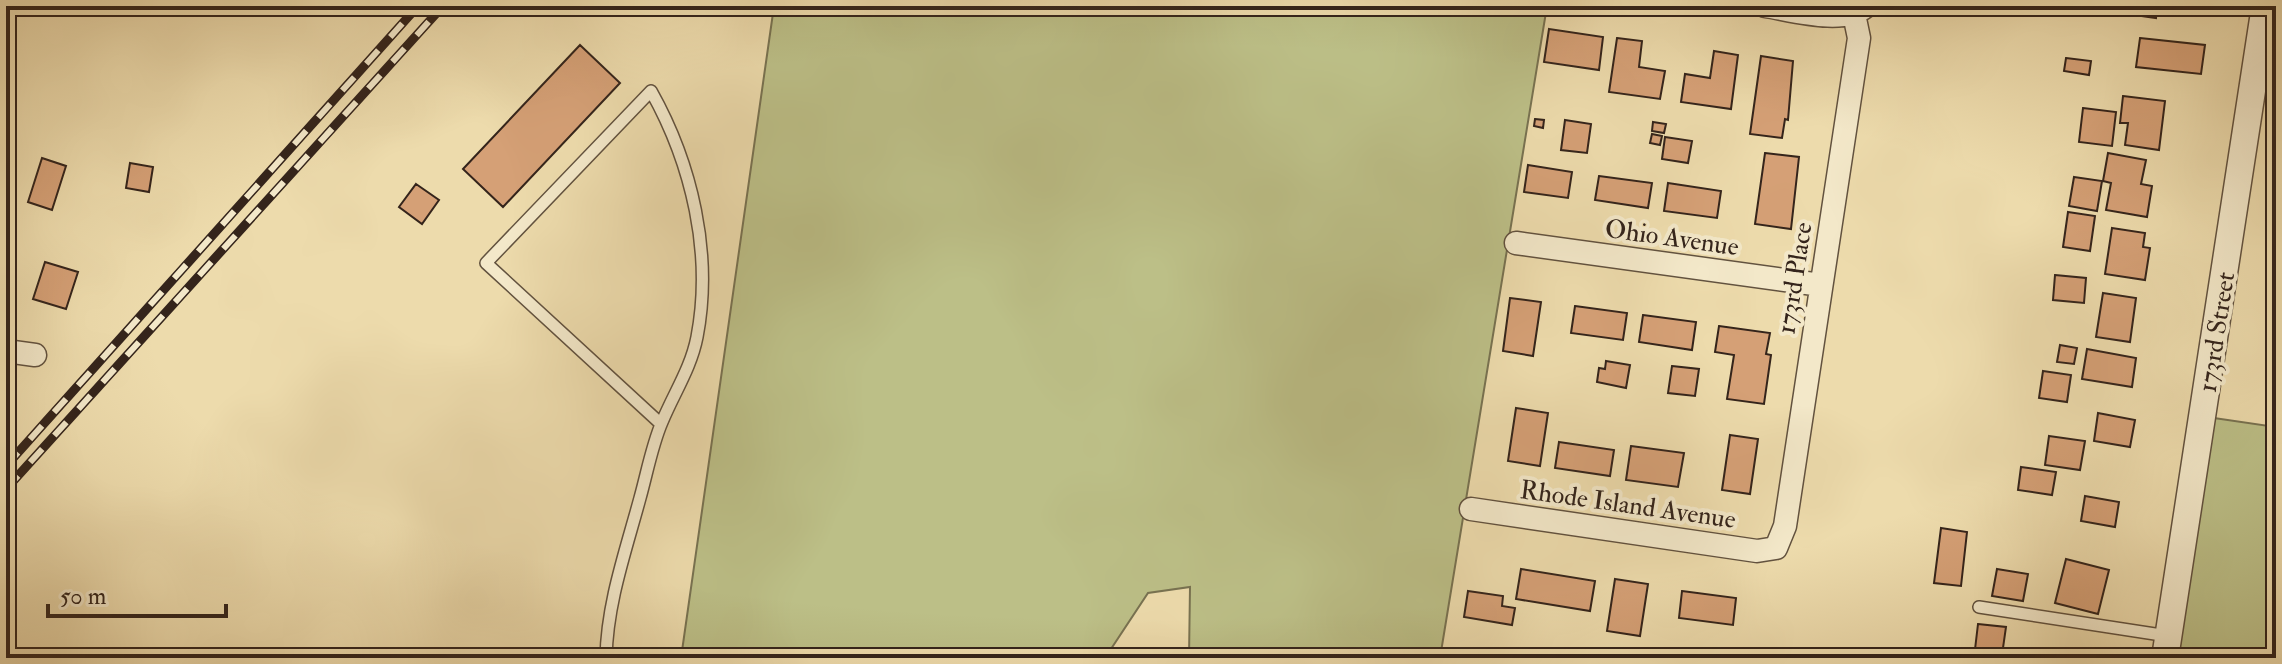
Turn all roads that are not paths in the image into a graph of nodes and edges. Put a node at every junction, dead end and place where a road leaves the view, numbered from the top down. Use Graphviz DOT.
graph roads {
  1 [pos="1765,6"];
  2 [pos="2265,6"];
  3 [pos="1860,10"];
  4 [pos="2266,75"];
  5 [pos="1516,243"];
  6 [pos="1821,285"];
  7 [pos="6,351"];
  8 [pos="35,355"];
  9 [pos="661,424"];
  10 [pos="1471,509"];
  11 [pos="1776,548"];
  12 [pos="1979,607"];
  13 [pos="2166,647"];
  14 [pos="606,658"];
  1 -- 3 [label="street"];
  2 -- 4 [label="street, 173rd Street"];
  3 -- 6 [label="street, 173rd Place"];
  4 -- 13 [label="street, 173rd Street"];
  5 -- 6 [label="street, Ohio Avenue"];
  6 -- 11 [label="street, 173rd Place"];
  7 -- 8 [label="street"];
  9 -- 9 [label="lane"];
  9 -- 14 [label="lane"];
  10 -- 11 [label="street, Rhode Island Avenue"];
  12 -- 13 [label="lane"];
}
